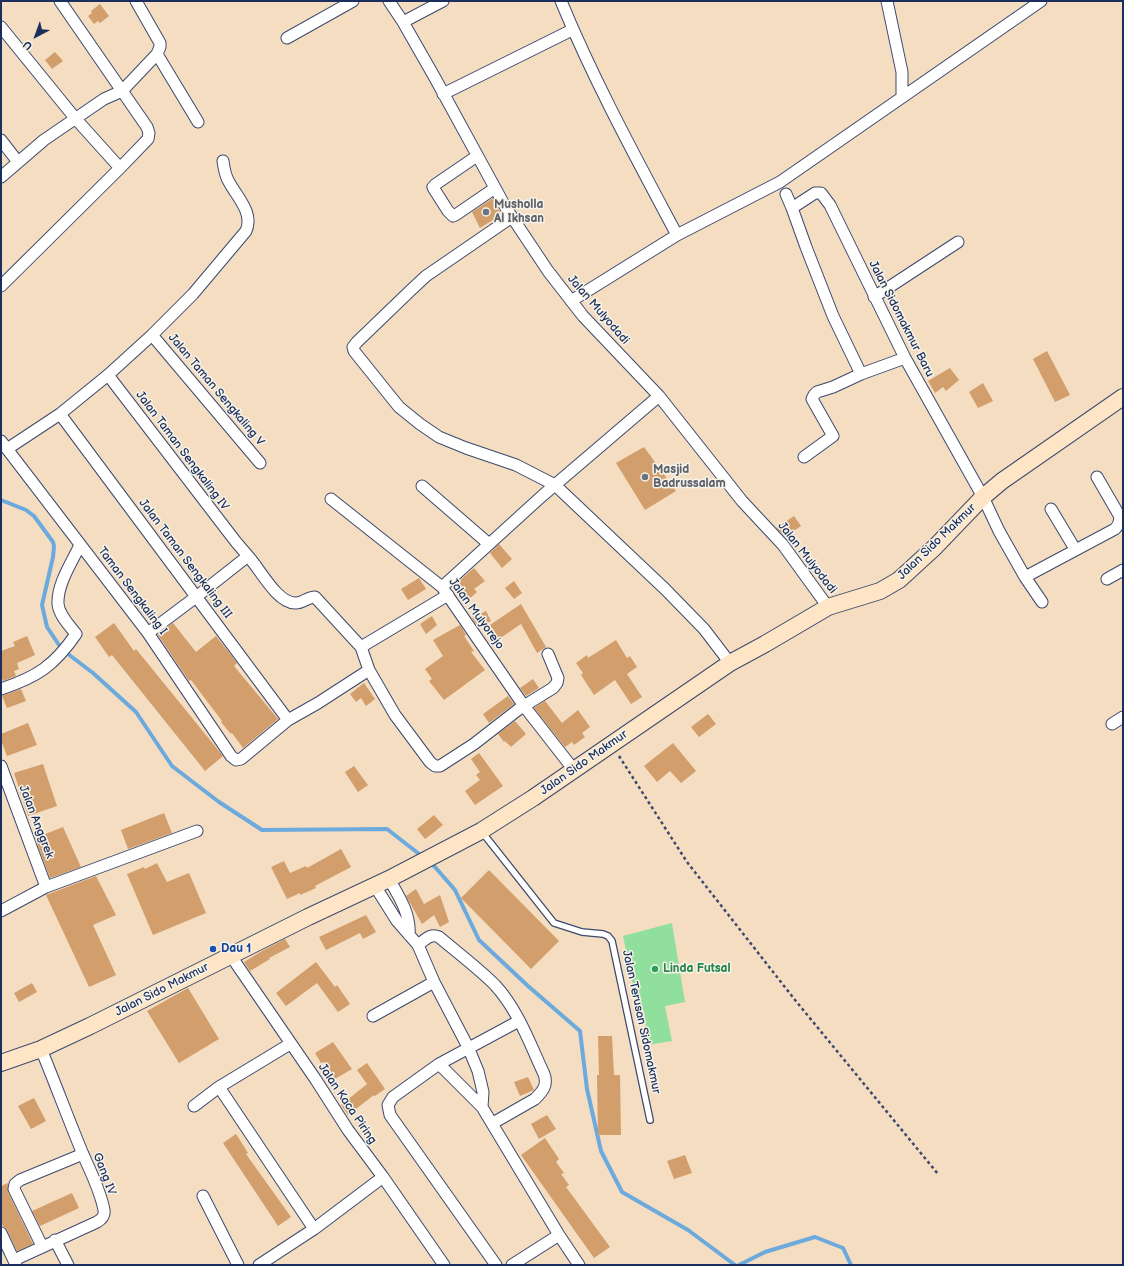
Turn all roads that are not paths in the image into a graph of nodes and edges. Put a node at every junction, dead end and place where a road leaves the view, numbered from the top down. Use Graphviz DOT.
graph roads {
  1 [pos="60,1"];
  2 [pos="136,1"];
  3 [pos="353,1"];
  4 [pos="389,1"];
  5 [pos="443,1"];
  6 [pos="561,1"];
  7 [pos="887,1"];
  8 [pos="1041,1"];
  9 [pos="403,22"];
  10 [pos="1,27"];
  11 [pos="572,30"];
  12 [pos="287,38"];
  13 [pos="157,54"];
  14 [pos="122,91"];
  15 [pos="443,94"];
  16 [pos="902,97"];
  17 [pos="75,118"];
  18 [pos="198,122"];
  19 [pos="1,140"];
  20 [pos="477,156"];
  21 [pos="223,161"];
  22 [pos="18,162"];
  23 [pos="120,168"];
  24 [pos="1,177"];
  25 [pos="495,188"];
  26 [pos="786,194"];
  27 [pos="792,208"];
  28 [pos="512,217"];
  29 [pos="677,235"];
  30 [pos="958,242"];
  31 [pos="1,286"];
  32 [pos="874,297"];
  33 [pos="571,301"];
  34 [pos="152,335"];
  35 [pos="904,358"];
  36 [pos="862,374"];
  37 [pos="108,375"];
  38 [pos="659,396"];
  39 [pos="1123,397"];
  40 [pos="60,414"];
  41 [pos="4,445"];
  42 [pos="804,458"];
  43 [pos="260,462"];
  44 [pos="1097,477"];
  45 [pos="422,486"];
  46 [pos="551,488"];
  47 [pos="983,497"];
  48 [pos="331,499"];
  49 [pos="1051,509"];
  50 [pos="80,544"];
  51 [pos="489,544"];
  52 [pos="1075,549"];
  53 [pos="248,556"];
  54 [pos="1123,570"];
  55 [pos="1025,577"];
  56 [pos="1107,579"];
  57 [pos="445,591"];
  58 [pos="196,597"];
  59 [pos="1042,602"];
  60 [pos="828,607"];
  61 [pos="148,633"];
  62 [pos="361,647"];
  63 [pos="548,654"];
  64 [pos="730,663"];
  65 [pos="369,670"];
  66 [pos="1,689"];
  67 [pos="524,706"];
  68 [pos="1123,717"];
  69 [pos="288,720"];
  70 [pos="1112,724"];
  71 [pos="1,766"];
  72 [pos="574,770"];
  73 [pos="481,830"];
  74 [pos="197,831"];
  75 [pos="382,883"];
  76 [pos="46,887"];
  77 [pos="1,911"];
  78 [pos="409,935"];
  79 [pos="418,945"];
  80 [pos="230,956"];
  81 [pos="434,982"];
  82 [pos="373,1016"];
  83 [pos="519,1020"];
  84 [pos="290,1044"];
  85 [pos="468,1047"];
  86 [pos="41,1049"];
  87 [pos="1,1063"];
  88 [pos="439,1064"];
  89 [pos="219,1087"];
  90 [pos="194,1106"];
  91 [pos="482,1107"];
  92 [pos="650,1120"];
  93 [pos="493,1123"];
  94 [pos="83,1154"];
  95 [pos="383,1177"];
  96 [pos="203,1196"];
  97 [pos="314,1229"];
  98 [pos="1,1233"];
  99 [pos="559,1235"];
  100 [pos="55,1240"];
  101 [pos="42,1246"];
  102 [pos="15,1262"];
  103 [pos="68,1265"];
  104 [pos="238,1265"];
  105 [pos="259,1265"];
  106 [pos="444,1265"];
  107 [pos="496,1265"];
  108 [pos="512,1265"];
  109 [pos="579,1265"];
  1 -- 14 [label="street"];
  2 -- 13 [label="street"];
  3 -- 12 [label="street"];
  4 -- 9 [label="street, Jalan Mulyodadi"];
  5 -- 9 [label="street"];
  6 -- 11 [label="street"];
  7 -- 16 [label="street"];
  8 -- 16 [label="street"];
  9 -- 15 [label="street, Jalan Mulyodadi"];
  10 -- 17 [label="street"];
  11 -- 15 [label="street"];
  11 -- 29 [label="street"];
  13 -- 14 [label="street"];
  13 -- 18 [label="street"];
  14 -- 17 [label="street"];
  14 -- 23 [label="street"];
  15 -- 20 [label="street, Jalan Mulyodadi"];
  16 -- 29 [label="street"];
  17 -- 22 [label="street"];
  17 -- 23 [label="street"];
  19 -- 22 [label="street"];
  20 -- 25 [label="street, Jalan Mulyodadi"];
  20 -- 25 [label="street"];
  21 -- 34 [label="street"];
  22 -- 24 [label="street"];
  23 -- 31 [label="street"];
  25 -- 28 [label="street, Jalan Mulyodadi"];
  26 -- 27 [label="street"];
  27 -- 32 [label="street, Jalan Sidomakmur Baru"];
  27 -- 36 [label="street"];
  28 -- 33 [label="street, Jalan Mulyodadi"];
  28 -- 46 [label="street"];
  29 -- 33 [label="street"];
  30 -- 32 [label="street"];
  32 -- 35 [label="street, Jalan Sidomakmur Baru"];
  33 -- 38 [label="street, Jalan Mulyodadi"];
  34 -- 37 [label="street"];
  34 -- 43 [label="street, Jalan Taman Sengkaling V"];
  35 -- 36 [label="street"];
  35 -- 47 [label="street, Jalan Sidomakmur Baru"];
  36 -- 42 [label="street"];
  37 -- 40 [label="street"];
  37 -- 53 [label="street, Jalan Taman Sengkaling IV"];
  38 -- 46 [label="street"];
  38 -- 60 [label="street, Jalan Mulyodadi"];
  39 -- 47 [label="main road, Jalan Sido Makmur"];
  40 -- 41 [label="street"];
  40 -- 58 [label="street, Jalan Taman Sengkaling III"];
  41 -- 50 [label="street, Taman Sengkaling I"];
  44 -- 52 [label="street"];
  45 -- 51 [label="street"];
  46 -- 51 [label="street"];
  46 -- 64 [label="street"];
  47 -- 55 [label="street, Jalan Sidomakmur Baru"];
  47 -- 60 [label="main road, Jalan Sido Makmur"];
  48 -- 57 [label="street, Jalan Mulyorejo"];
  49 -- 52 [label="street"];
  50 -- 61 [label="street, Taman Sengkaling I"];
  50 -- 66 [label="street"];
  51 -- 57 [label="street"];
  52 -- 55 [label="street"];
  53 -- 58 [label="street"];
  53 -- 62 [label="street, Jalan Taman Sengkaling IV"];
  54 -- 56 [label="street"];
  55 -- 59 [label="street, Jalan Sidomakmur Baru"];
  57 -- 62 [label="street"];
  57 -- 67 [label="street, Jalan Mulyorejo"];
  58 -- 61 [label="street"];
  58 -- 69 [label="street, Jalan Taman Sengkaling III"];
  60 -- 64 [label="main road, Jalan Sido Makmur"];
  61 -- 69 [label="street, Taman Sengkaling I"];
  62 -- 65 [label="street"];
  63 -- 67 [label="street"];
  64 -- 72 [label="main road, Jalan Sido Makmur"];
  65 -- 67 [label="street"];
  65 -- 69 [label="street"];
  67 -- 72 [label="street, Jalan Mulyorejo"];
  68 -- 70 [label="street"];
  71 -- 76 [label="street, Jalan Anggrek"];
  72 -- 73 [label="main road, Jalan Sido Makmur"];
  73 -- 75 [label="main road, Jalan Sido Makmur"];
  73 -- 92 [label="lane, Jalan Terusan Sidomakmur"];
  74 -- 76 [label="street"];
  75 -- 78 [label="street"];
  75 -- 78 [label="street"];
  75 -- 80 [label="main road, Jalan Sido Makmur"];
  76 -- 77 [label="street"];
  78 -- 79 [label="street"];
  79 -- 81 [label="street"];
  79 -- 83 [label="street"];
  80 -- 84 [label="street, Jalan Kaca Piring"];
  80 -- 86 [label="main road, Jalan Sido Makmur"];
  81 -- 82 [label="street"];
  81 -- 85 [label="street"];
  83 -- 85 [label="street"];
  83 -- 93 [label="street"];
  84 -- 89 [label="street"];
  84 -- 95 [label="street, Jalan Kaca Piring"];
  85 -- 88 [label="street"];
  85 -- 91 [label="street"];
  86 -- 87 [label="main road, Jalan Sido Makmur"];
  86 -- 94 [label="street, Gang IV"];
  88 -- 91 [label="street"];
  88 -- 107 [label="street"];
  89 -- 90 [label="street"];
  89 -- 97 [label="street"];
  91 -- 93 [label="street"];
  93 -- 99 [label="street"];
  94 -- 100 [label="street, Gang IV"];
  94 -- 101 [label="street"];
  95 -- 97 [label="street"];
  95 -- 106 [label="street, Jalan Kaca Piring"];
  96 -- 104 [label="street"];
  97 -- 105 [label="street"];
  98 -- 102 [label="street"];
  99 -- 108 [label="street"];
  99 -- 109 [label="street"];
  100 -- 101 [label="street, Gang IV"];
  100 -- 103 [label="street"];
  101 -- 102 [label="street, Gang IV"];
}
